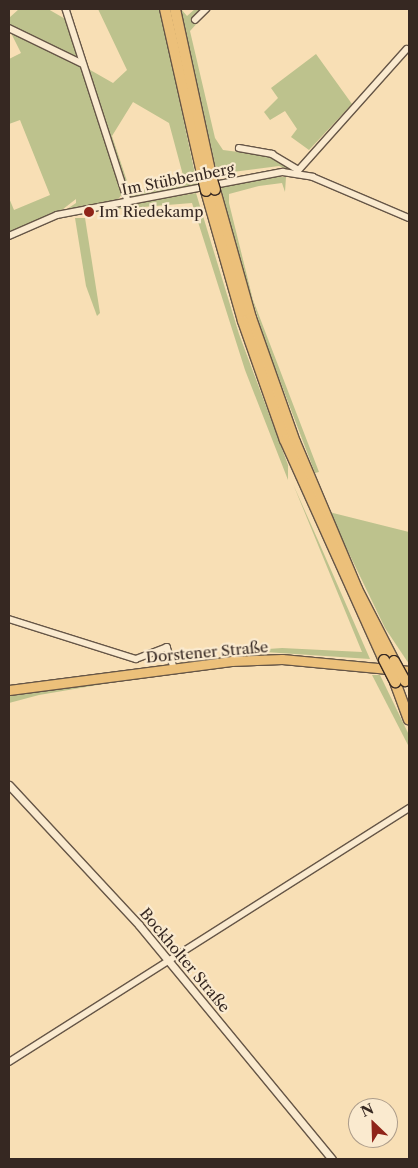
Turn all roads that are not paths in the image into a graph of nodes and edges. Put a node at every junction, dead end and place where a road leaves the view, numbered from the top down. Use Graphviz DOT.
graph roads {
  1 [pos="66,9"];
  2 [pos="165,9"];
  3 [pos="175,9"];
  4 [pos="206,9"];
  5 [pos="195,20"];
  6 [pos="9,28"];
  7 [pos="407,50"];
  8 [pos="83,64"];
  9 [pos="239,148"];
  10 [pos="297,171"];
  11 [pos="209,186"];
  12 [pos="128,201"];
  13 [pos="409,218"];
  14 [pos="9,236"];
  15 [pos="9,619"];
  16 [pos="174,667"];
  17 [pos="409,671"];
  18 [pos="405,685"];
  19 [pos="9,690"];
  20 [pos="409,709"];
  21 [pos="409,720"];
  22 [pos="9,785"];
  23 [pos="409,808"];
  24 [pos="168,960"];
  25 [pos="9,1062"];
  26 [pos="332,1159"];
  1 -- 8 [label="street"];
  2 -- 11 [label="highway"];
  3 -- 11 [label="highway"];
  4 -- 5 [label="street"];
  6 -- 8 [label="street"];
  7 -- 10 [label="street"];
  8 -- 12 [label="street"];
  9 -- 10 [label="street, Im Stübbenberg"];
  10 -- 12 [label="street, Im Stübbenberg"];
  10 -- 13 [label="street, Im Stübbenberg"];
  11 -- 18 [label="highway, bridge"];
  12 -- 14 [label="street, Im Stübbenberg"];
  15 -- 16 [label="street"];
  16 -- 17 [label="main road, Dorstener Straße"];
  16 -- 19 [label="main road, Dorstener Straße"];
  18 -- 20 [label="highway"];
  18 -- 21 [label="highway"];
  22 -- 24 [label="street, Bockholter Straße"];
  23 -- 24 [label="street"];
  24 -- 25 [label="street"];
  24 -- 26 [label="street, Bockholter Straße"];
}
